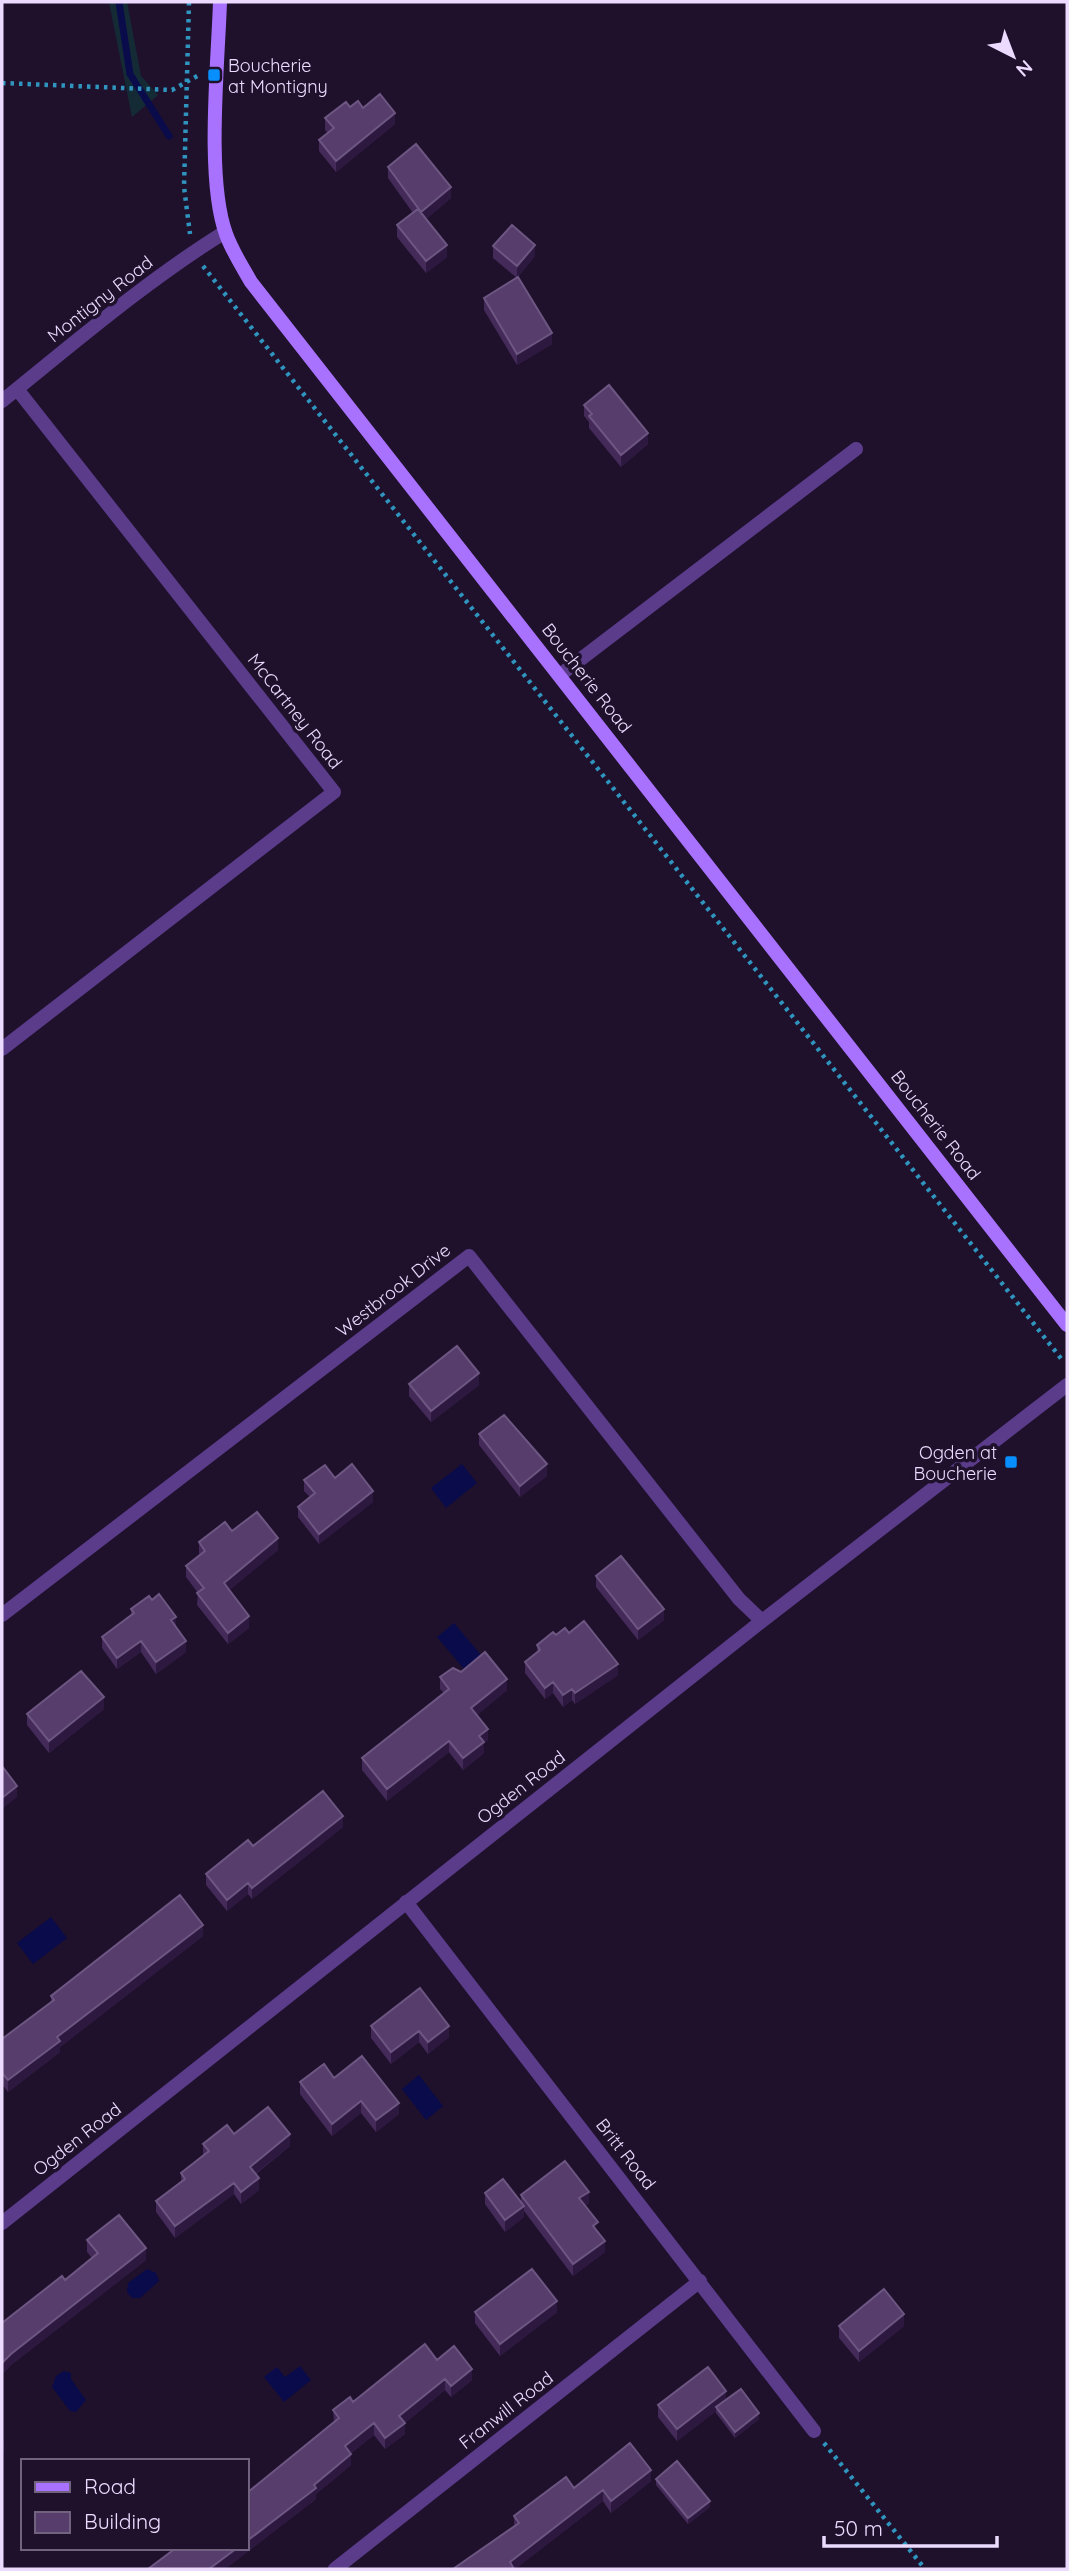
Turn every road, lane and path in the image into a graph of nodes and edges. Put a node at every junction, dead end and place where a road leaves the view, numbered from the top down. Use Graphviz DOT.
graph roads {
  1 [pos="220,2"];
  2 [pos="218,64"];
  3 [pos="2,83"];
  4 [pos="225,232"];
  5 [pos="17,389"];
  6 [pos="2,401"];
  7 [pos="856,449"];
  8 [pos="561,675"];
  9 [pos="2,1049"];
  10 [pos="1067,1325"];
  11 [pos="1067,1385"];
  12 [pos="2,1615"];
  13 [pos="762,1621"];
  14 [pos="406,1902"];
  15 [pos="2,2222"];
  16 [pos="700,2281"];
  17 [pos="814,2431"];
  18 [pos="335,2569"];
  19 [pos="925,2569"];
  1 -- 2 [label="main road, Boucherie Road"];
  2 -- 3 [label="path"];
  2 -- 4 [label="main road, Boucherie Road"];
  4 -- 5 [label="street, Montigny Road"];
  4 -- 8 [label="main road, Boucherie Road"];
  5 -- 6 [label="street, Montigny Road"];
  5 -- 9 [label="street, McCartney Road"];
  7 -- 8 [label="street"];
  8 -- 10 [label="main road, Boucherie Road"];
  11 -- 13 [label="street, Ogden Road"];
  12 -- 13 [label="street, Westbrook Drive"];
  13 -- 14 [label="street, Ogden Road"];
  14 -- 15 [label="street, Ogden Road"];
  14 -- 16 [label="street, Britt Road"];
  16 -- 17 [label="street, Britt Road"];
  16 -- 18 [label="street, Franwill Road"];
  17 -- 19 [label="path"];
}
